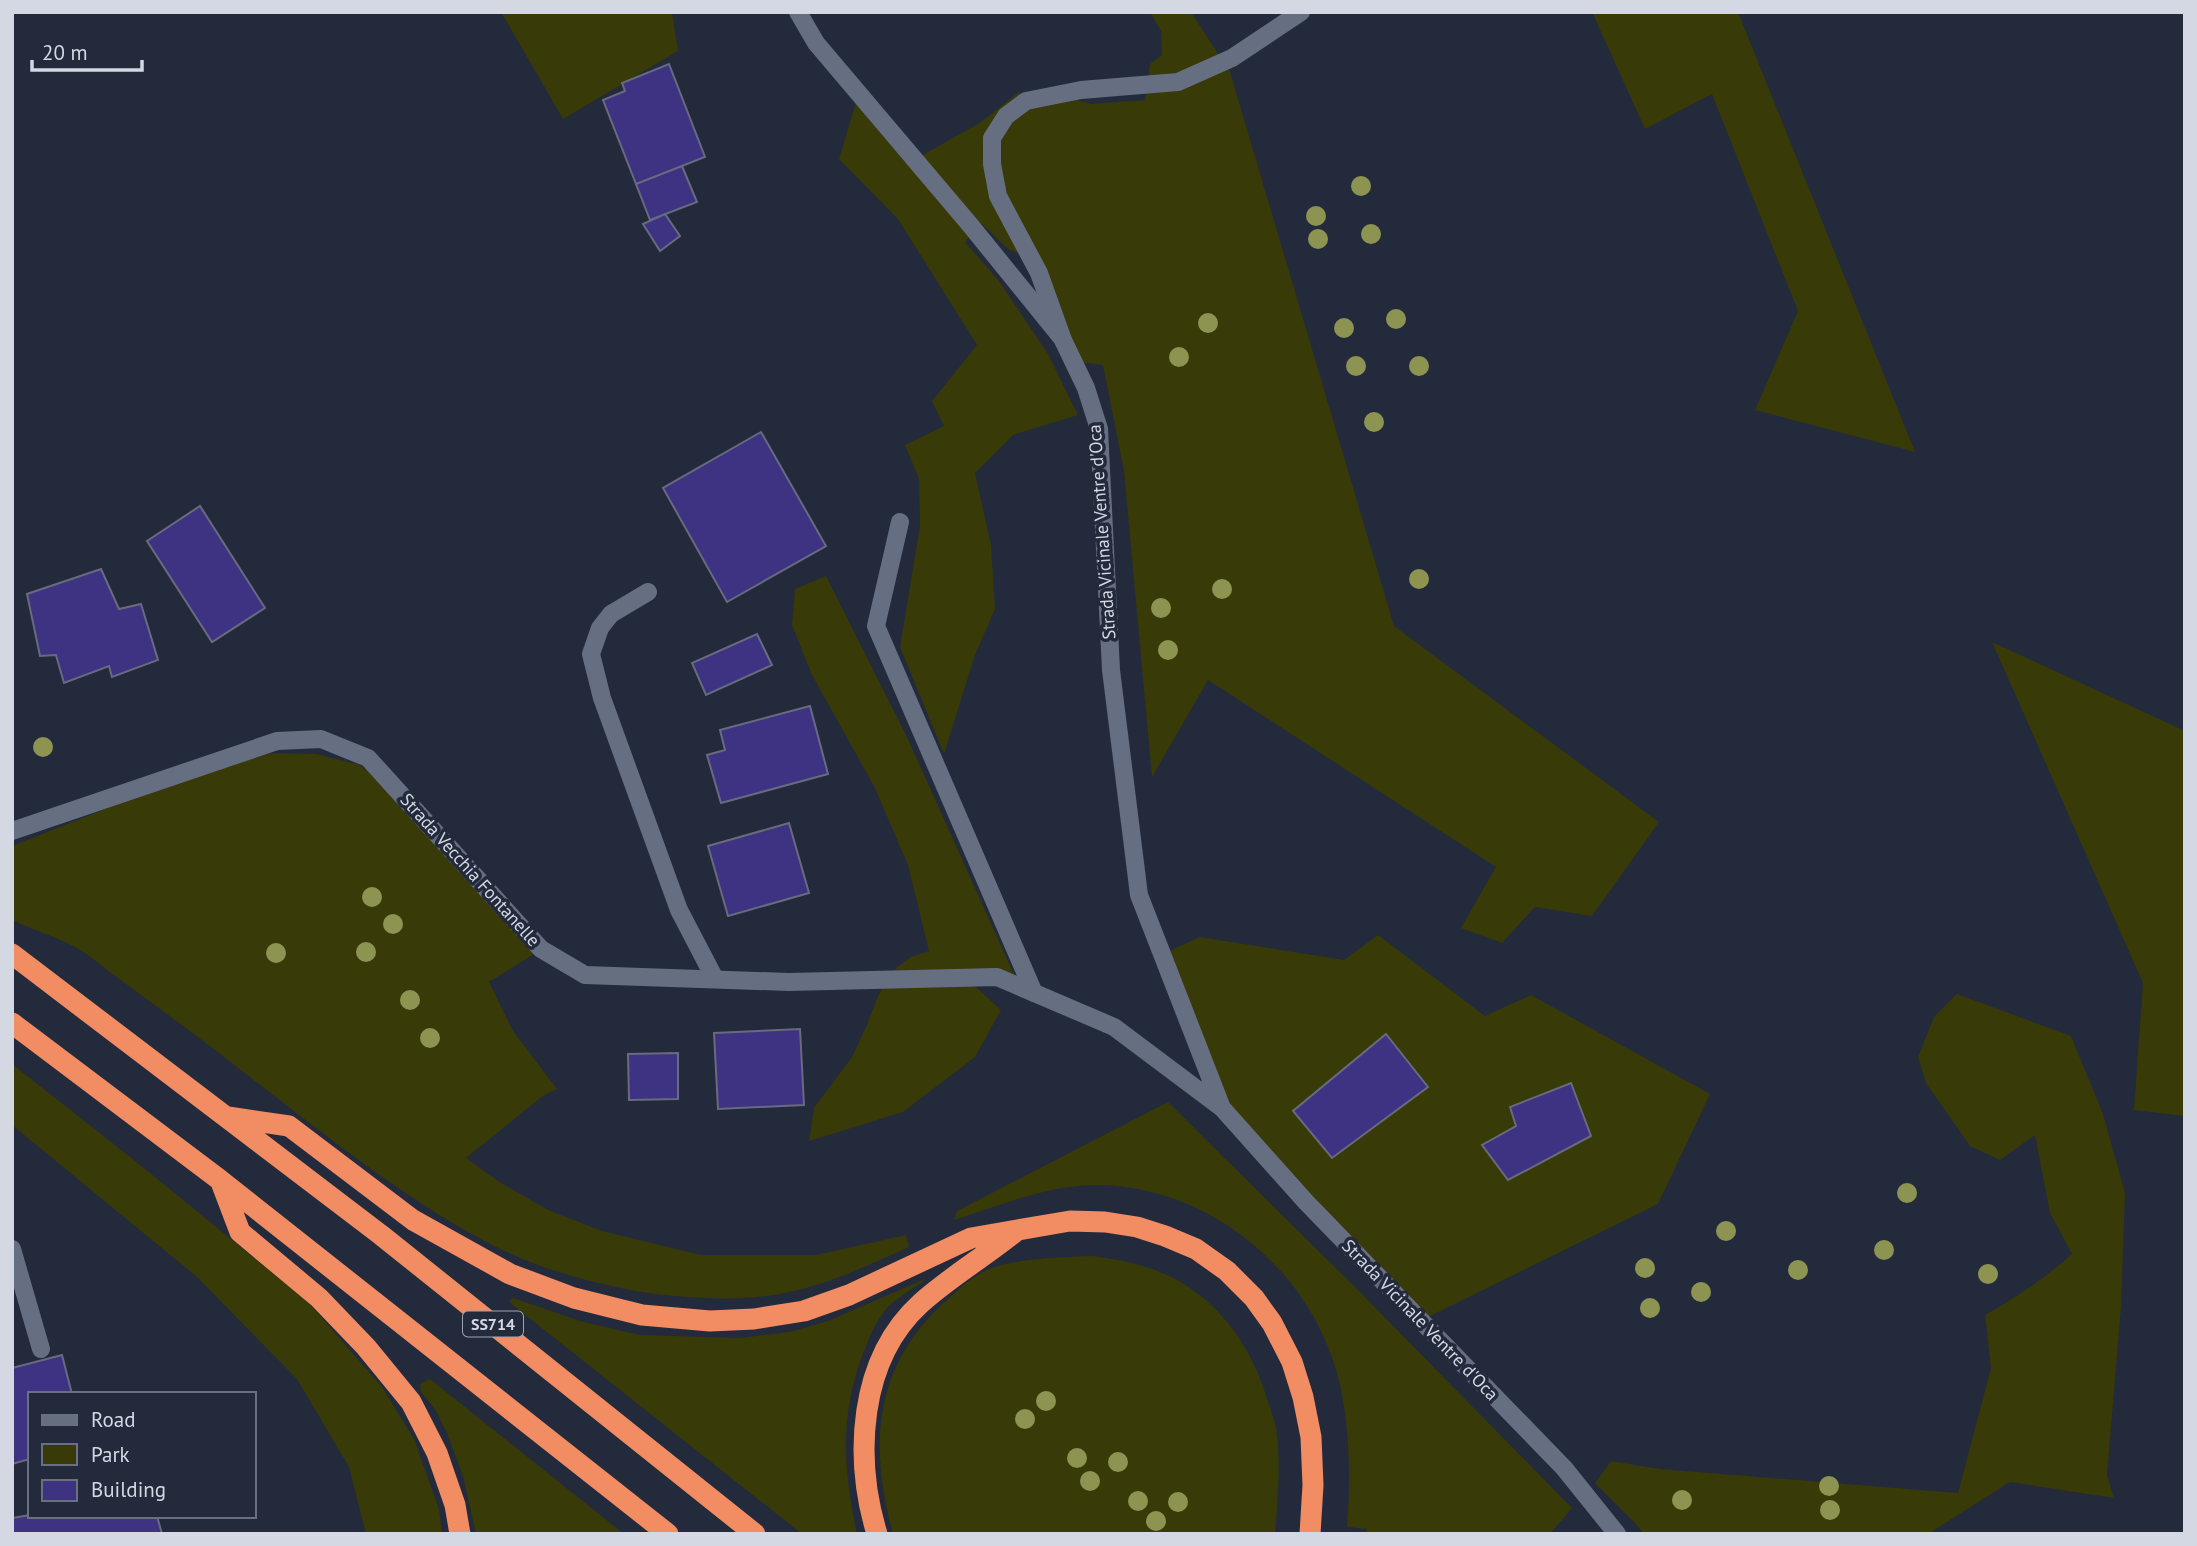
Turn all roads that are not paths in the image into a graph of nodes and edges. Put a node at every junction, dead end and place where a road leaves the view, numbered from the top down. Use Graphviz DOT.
graph roads {
  1 [pos="797,12"];
  2 [pos="1301,12"];
  3 [pos="1063,340"];
  4 [pos="900,522"];
  5 [pos="648,592"];
  6 [pos="12,831"];
  7 [pos="12,954"];
  8 [pos="715,979"];
  9 [pos="1034,993"];
  10 [pos="12,1024"];
  11 [pos="1222,1108"];
  12 [pos="228,1117"];
  13 [pos="220,1180"];
  14 [pos="1019,1229"];
  15 [pos="12,1249"];
  16 [pos="41,1349"];
  17 [pos="460,1534"];
  18 [pos="668,1534"];
  19 [pos="755,1534"];
  20 [pos="877,1534"];
  21 [pos="1310,1534"];
  22 [pos="1617,1534"];
  1 -- 3 [label="street"];
  2 -- 3 [label="street, Strada Vicinale Ventre d'Oca"];
  3 -- 11 [label="street, Strada Vicinale Ventre d'Oca"];
  4 -- 9 [label="street"];
  5 -- 8 [label="street"];
  6 -- 8 [label="street, Strada Vecchia Fontanelle"];
  7 -- 12 [label="highway, SS714"];
  8 -- 9 [label="street, Strada Vecchia Fontanelle"];
  9 -- 11 [label="street, Strada Vicinale Ventre d'Oca"];
  10 -- 13 [label="highway"];
  11 -- 22 [label="street, Strada Vicinale Ventre d'Oca"];
  12 -- 14 [label="highway"];
  12 -- 19 [label="highway, SS714"];
  13 -- 17 [label="highway"];
  13 -- 18 [label="highway"];
  14 -- 20 [label="highway"];
  14 -- 21 [label="highway"];
  15 -- 16 [label="street"];
}
